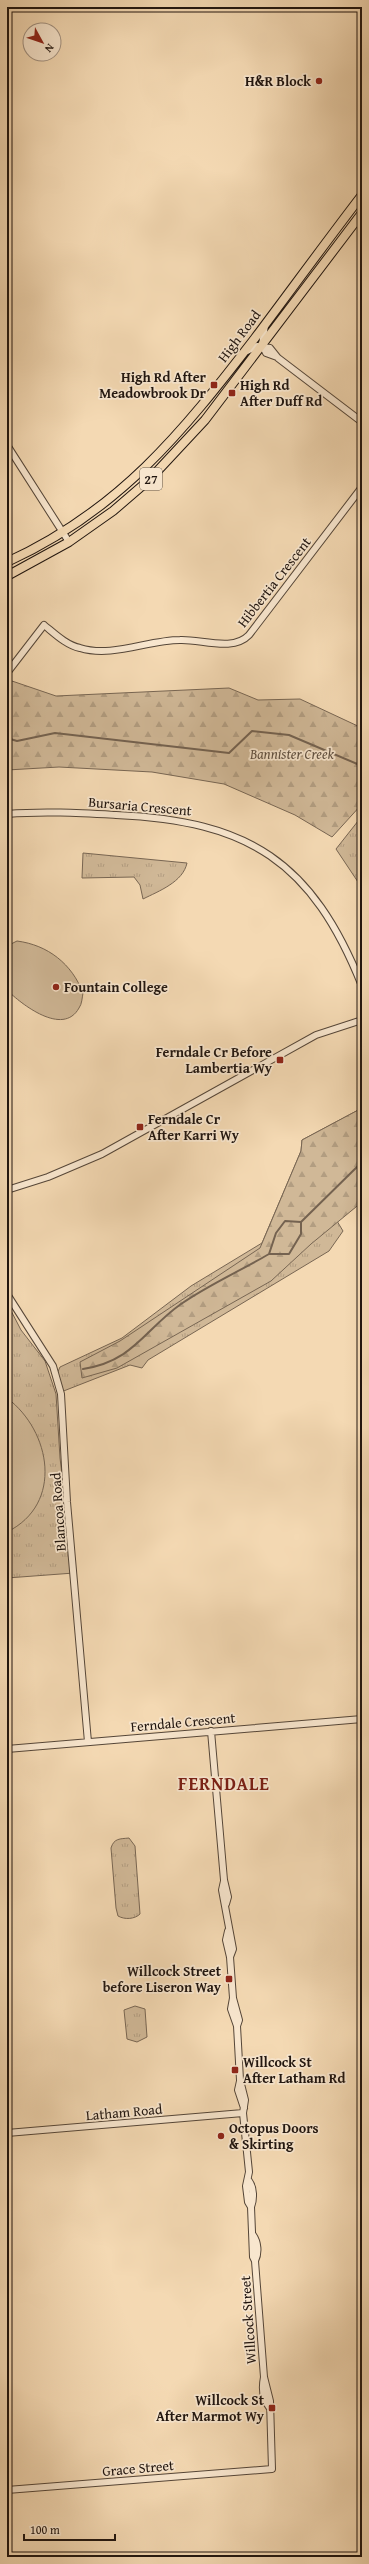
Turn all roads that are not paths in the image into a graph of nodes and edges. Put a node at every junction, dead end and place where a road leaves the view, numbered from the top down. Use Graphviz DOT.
graph roads {
  1 [pos="362,195"];
  2 [pos="362,213"];
  3 [pos="265,324"];
  4 [pos="262,345"];
  5 [pos="241,356"];
  6 [pos="362,422"];
  7 [pos="7,445"];
  8 [pos="362,487"];
  9 [pos="63,532"];
  10 [pos="69,542"];
  11 [pos="7,562"];
  12 [pos="7,576"];
  13 [pos="7,673"];
  14 [pos="7,814"];
  15 [pos="362,986"];
  16 [pos="362,1020"];
  17 [pos="7,1190"];
  18 [pos="7,1294"];
  19 [pos="362,1719"];
  20 [pos="211,1731"];
  21 [pos="88,1742"];
  22 [pos="7,1749"];
  23 [pos="244,2111"];
  24 [pos="7,2133"];
  25 [pos="272,2469"];
  26 [pos="7,2490"];
  1 -- 3 [label="main road, High Road / 27"];
  2 -- 4 [label="main road, High Road / 27"];
  3 -- 4 [label="street"];
  3 -- 5 [label="main road, High Road / 27"];
  4 -- 5 [label="street"];
  4 -- 6 [label="street"];
  4 -- 10 [label="main road, High Road / 27"];
  5 -- 9 [label="main road, High Road / 27"];
  7 -- 9 [label="street"];
  8 -- 13 [label="street, Hibbertia Crescent"];
  9 -- 10 [label="street"];
  9 -- 11 [label="main road, High Road / 27"];
  10 -- 12 [label="main road, High Road / 27"];
  14 -- 15 [label="street, Bursaria Crescent"];
  16 -- 17 [label="street"];
  18 -- 21 [label="street, Blancoa Road"];
  19 -- 20 [label="street, Ferndale Crescent"];
  20 -- 21 [label="street, Ferndale Crescent"];
  20 -- 23 [label="street, Willcock Street"];
  21 -- 22 [label="street, Ferndale Crescent"];
  23 -- 24 [label="street, Latham Road"];
  23 -- 25 [label="street, Willcock Street"];
  25 -- 26 [label="street, Grace Street"];
}
